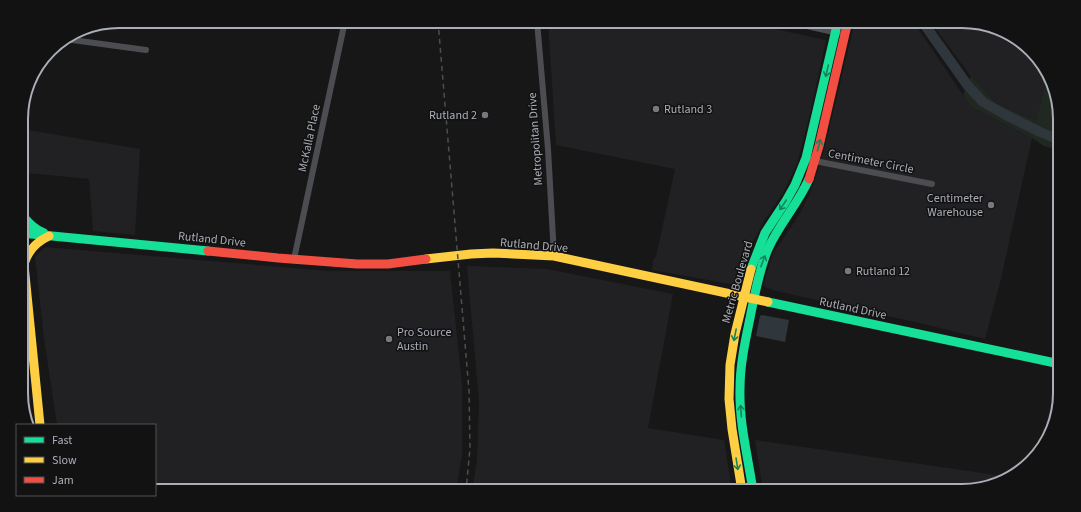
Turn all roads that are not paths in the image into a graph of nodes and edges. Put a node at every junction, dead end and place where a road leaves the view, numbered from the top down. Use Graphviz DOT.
graph roads {
  1 [pos="344,28"];
  2 [pos="538,28"];
  3 [pos="814,28"];
  4 [pos="837,28"];
  5 [pos="846,28"];
  6 [pos="836,33"];
  7 [pos="845,35"];
  8 [pos="74,40"];
  9 [pos="146,50"];
  10 [pos="818,106"];
  11 [pos="828,108"];
  12 [pos="806,158"];
  13 [pos="815,161"];
  14 [pos="797,181"];
  15 [pos="932,184"];
  16 [pos="806,186"];
  17 [pos="28,223"];
  18 [pos="28,234"];
  19 [pos="51,236"];
  20 [pos="28,253"];
  21 [pos="554,256"];
  22 [pos="294,259"];
  23 [pos="743,297"];
  24 [pos="753,299"];
  25 [pos="28,305"];
  26 [pos="1053,363"];
  27 [pos="40,424"];
  28 [pos="743,428"];
  29 [pos="732,430"];
  30 [pos="741,484"];
  31 [pos="752,484"];
  1 -- 22 [label="street, McKalla Place"];
  2 -- 21 [label="street, Metropolitan Drive"];
  3 -- 6 [label="street"];
  4 -- 6 [label="main road, Metric Boulevard"];
  5 -- 7 [label="main road, Metric Boulevard"];
  6 -- 7 [label="street"];
  6 -- 10 [label="main road, Metric Boulevard, one-way"];
  7 -- 11 [label="main road, Metric Boulevard"];
  8 -- 9 [label="street"];
  10 -- 11 [label="main road"];
  10 -- 12 [label="main road, Metric Boulevard"];
  13 -- 11 [label="main road, Metric Boulevard, one-way"];
  12 -- 13 [label="street, Centimeter Circle"];
  12 -- 14 [label="main road, Metric Boulevard"];
  13 -- 15 [label="street, Centimeter Circle"];
  13 -- 16 [label="main road, Metric Boulevard"];
  14 -- 16 [label="main road"];
  14 -- 23 [label="main road, Metric Boulevard, one-way"];
  24 -- 16 [label="main road, Metric Boulevard, one-way"];
  17 -- 19 [label="main road"];
  18 -- 19 [label="main road, Rutland Drive"];
  19 -- 20 [label="main road"];
  19 -- 22 [label="main road, Rutland Drive"];
  21 -- 22 [label="main road, Rutland Drive"];
  21 -- 23 [label="main road, Rutland Drive"];
  23 -- 24 [label="main road, Rutland Drive"];
  23 -- 29 [label="main road, Metric Boulevard, one-way"];
  24 -- 26 [label="main road, Rutland Drive"];
  28 -- 24 [label="main road, Metric Boulevard, one-way"];
  25 -- 27 [label="main road"];
  28 -- 29 [label="main road"];
  28 -- 31 [label="main road, Metric Boulevard"];
  29 -- 30 [label="main road, Metric Boulevard, one-way"];
}
